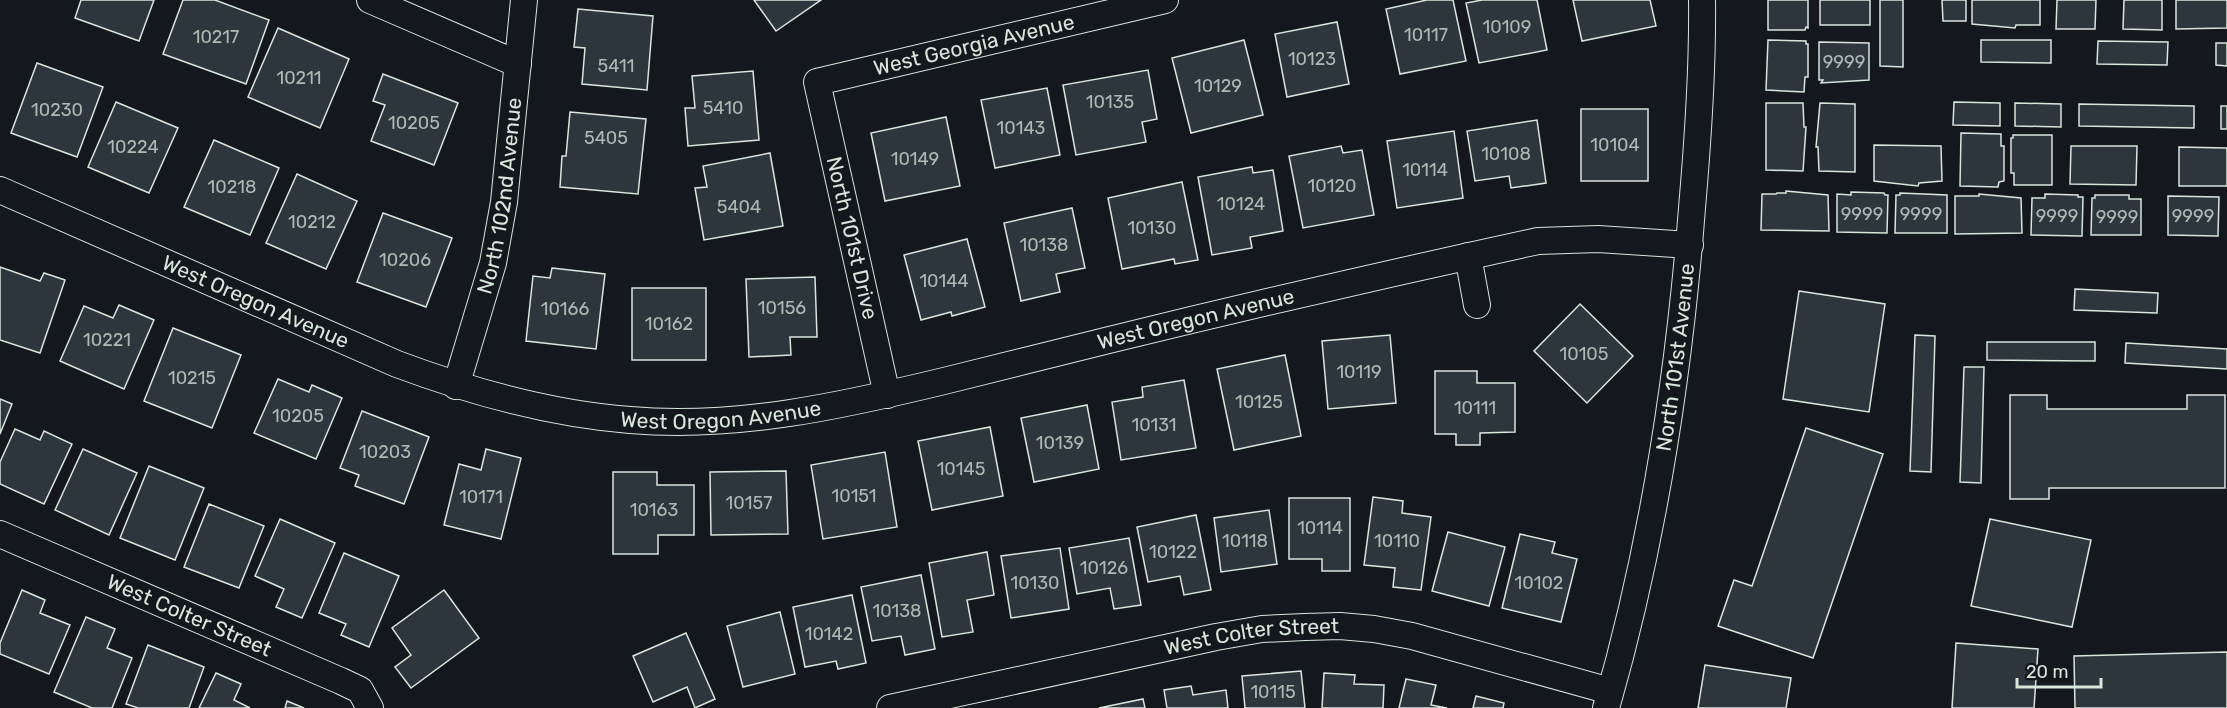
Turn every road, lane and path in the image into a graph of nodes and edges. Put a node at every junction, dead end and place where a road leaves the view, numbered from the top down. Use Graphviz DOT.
graph roads {
  1 [pos="370,0"];
  2 [pos="524,0"];
  3 [pos="1165,0"];
  4 [pos="1702,0"];
  5 [pos="518,64"];
  6 [pos="817,82"];
  7 [pos="0,190"];
  8 [pos="1690,245"];
  9 [pos="1468,256"];
  10 [pos="1477,305"];
  11 [pos="456,386"];
  12 [pos="887,395"];
  13 [pos="0,534"];
  14 [pos="1608,699"];
  15 [pos="370,707"];
  16 [pos="890,708"];
  1 -- 5 [label="street"];
  2 -- 5 [label="street, North 102nd Avenue"];
  3 -- 6 [label="street, West Georgia Avenue"];
  4 -- 8 [label="street, North 101st Avenue"];
  5 -- 11 [label="street, North 102nd Avenue"];
  6 -- 12 [label="street, North 101st Drive"];
  7 -- 11 [label="street, West Oregon Avenue"];
  8 -- 9 [label="street, West Oregon Avenue"];
  8 -- 14 [label="street, North 101st Avenue"];
  9 -- 10 [label="street"];
  9 -- 12 [label="street, West Oregon Avenue"];
  11 -- 12 [label="street, West Oregon Avenue"];
  13 -- 15 [label="street, West Colter Street"];
  14 -- 16 [label="street, West Colter Street"];
}
